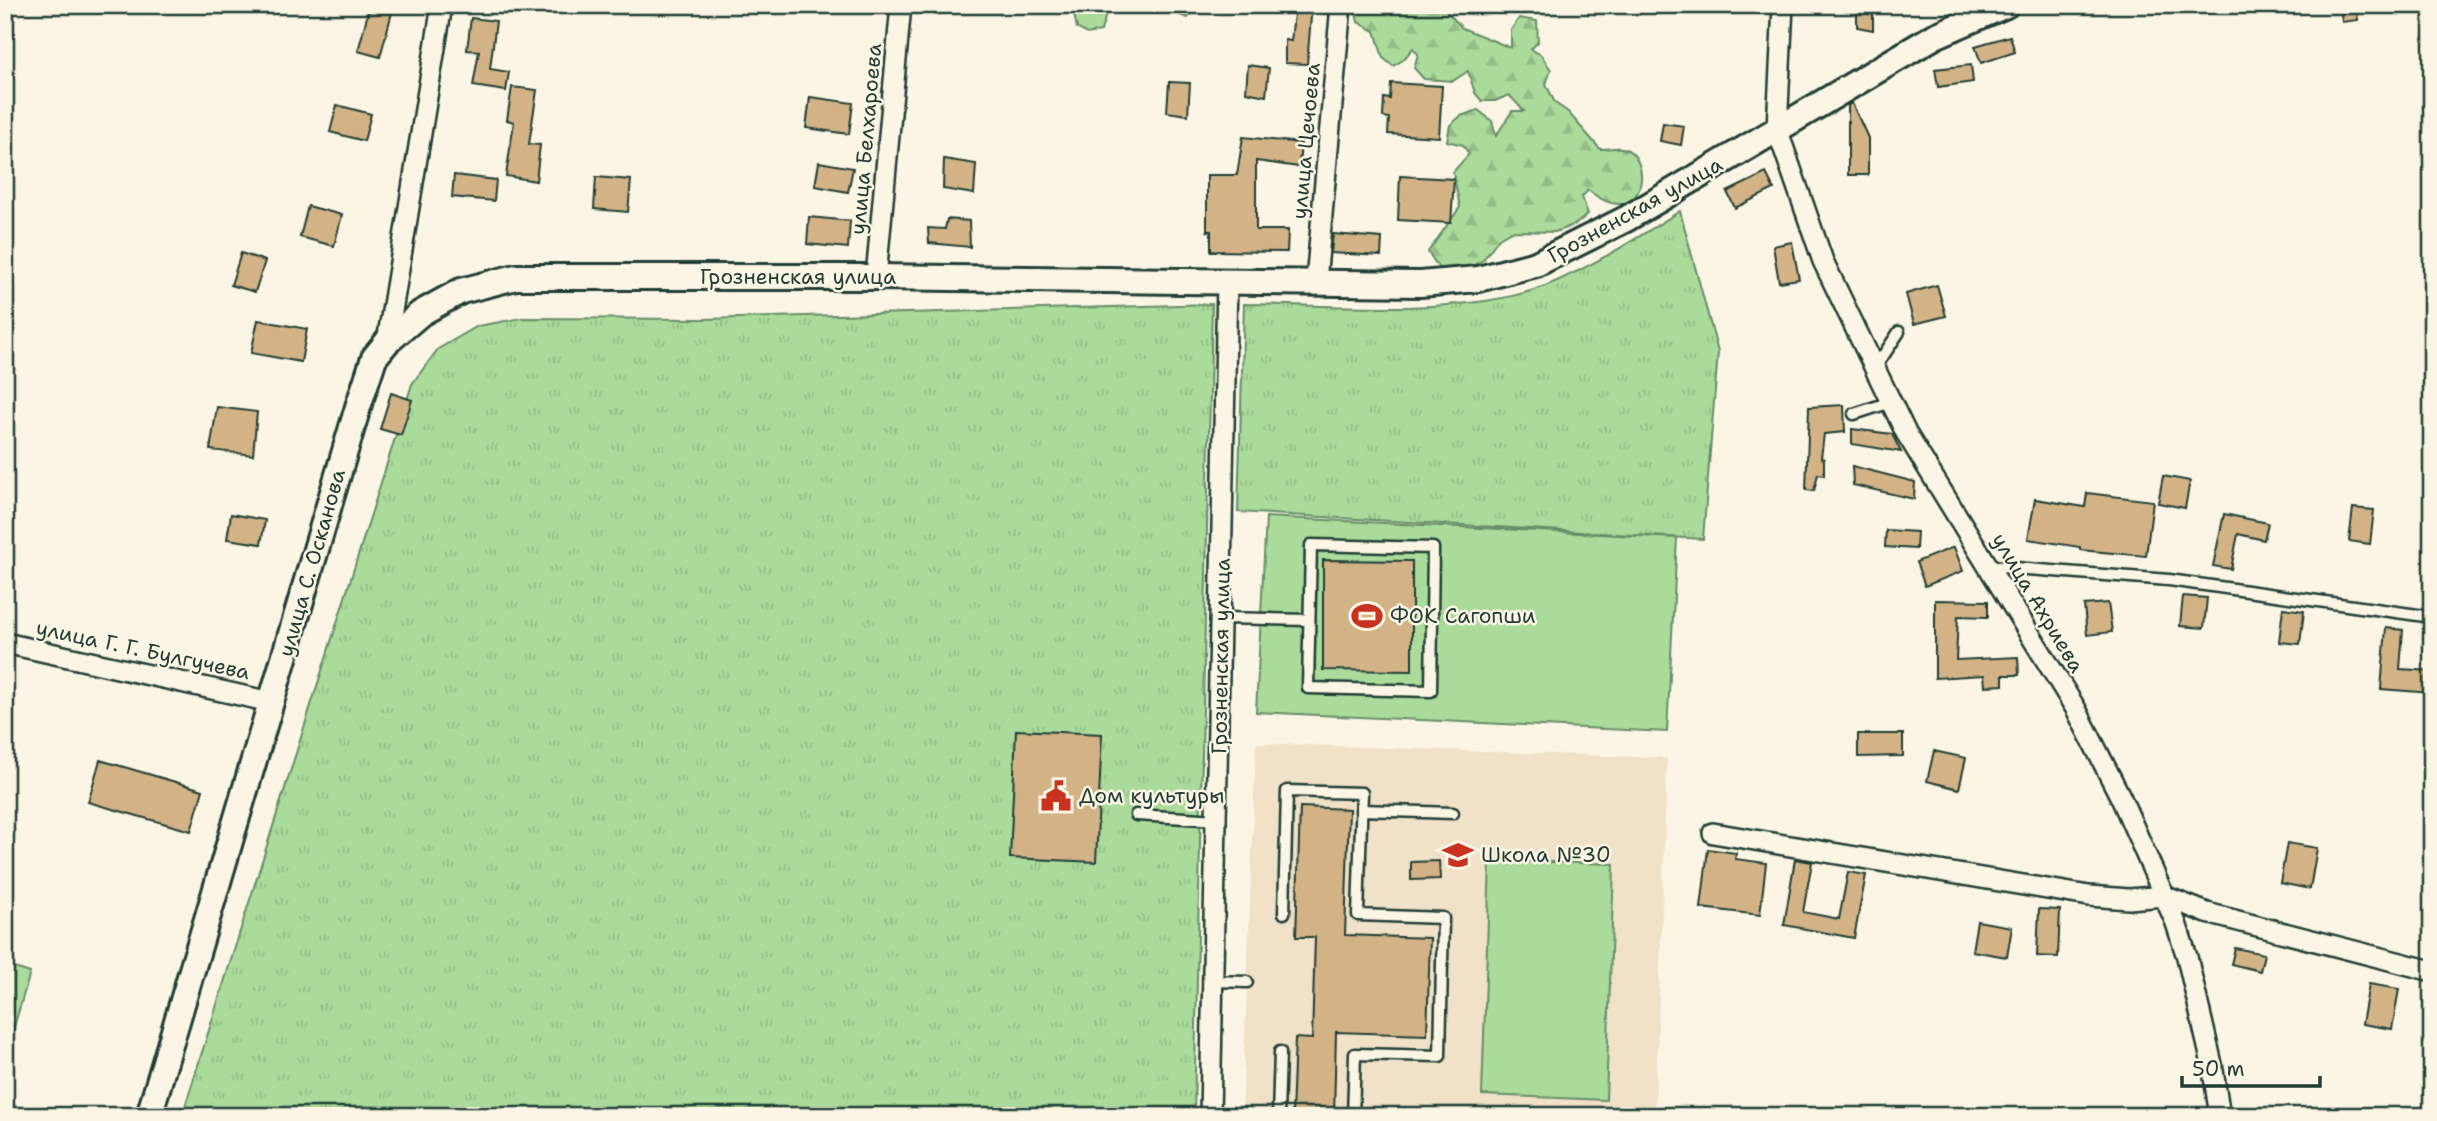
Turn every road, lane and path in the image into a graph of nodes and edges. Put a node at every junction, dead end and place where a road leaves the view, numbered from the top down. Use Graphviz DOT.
graph roads {
  1 [pos="442,5"];
  2 [pos="901,5"];
  3 [pos="1341,5"];
  4 [pos="1783,5"];
  5 [pos="2006,5"];
  6 [pos="1777,129"];
  7 [pos="876,276"];
  8 [pos="1227,281"];
  9 [pos="1316,281"];
  10 [pos="1899,332"];
  11 [pos="387,342"];
  12 [pos="1875,368"];
  13 [pos="1891,402"];
  14 [pos="1854,414"];
  15 [pos="1989,566"];
  16 [pos="2432,617"];
  17 [pos="1222,618"];
  18 [pos="1309,620"];
  19 [pos="5,643"];
  20 [pos="271,702"];
  21 [pos="1361,810"];
  22 [pos="1453,813"];
  23 [pos="1136,815"];
  24 [pos="1219,820"];
  25 [pos="1713,833"];
  26 [pos="2164,896"];
  27 [pos="1284,914"];
  28 [pos="2432,971"];
  29 [pos="1213,981"];
  30 [pos="1247,982"];
  31 [pos="1280,1052"];
  32 [pos="149,1116"];
  33 [pos="1210,1116"];
  34 [pos="1278,1116"];
  35 [pos="1353,1116"];
  36 [pos="2220,1116"];
  1 -- 11 [label="street, улица С. Осканова"];
  2 -- 7 [label="street, улица Белхароева"];
  3 -- 9 [label="street, улица Цечоева"];
  4 -- 6 [label="street"];
  5 -- 6 [label="street, Грозненская улица"];
  6 -- 9 [label="street, Грозненская улица"];
  6 -- 12 [label="street, улица Ахриева"];
  7 -- 8 [label="street, Грозненская улица"];
  7 -- 11 [label="street, Грозненская улица"];
  8 -- 9 [label="street, Грозненская улица"];
  8 -- 17 [label="street, Грозненская улица"];
  10 -- 12 [label="lane"];
  11 -- 20 [label="street, улица С. Осканова"];
  12 -- 13 [label="street, улица Ахриева"];
  13 -- 14 [label="lane"];
  13 -- 15 [label="street, улица Ахриева"];
  15 -- 16 [label="lane"];
  15 -- 26 [label="street, улица Ахриева"];
  17 -- 18 [label="lane"];
  17 -- 24 [label="street, Грозненская улица"];
  18 -- 18 [label="lane"];
  19 -- 20 [label="street, улица Г. Г. Булгучева"];
  20 -- 32 [label="street, улица С. Осканова"];
  21 -- 22 [label="lane"];
  21 -- 27 [label="lane"];
  21 -- 35 [label="lane"];
  23 -- 24 [label="lane"];
  24 -- 29 [label="street, Грозненская улица"];
  25 -- 26 [label="street"];
  26 -- 28 [label="street"];
  26 -- 36 [label="street, улица Ахриева"];
  29 -- 30 [label="lane"];
  29 -- 33 [label="street, Грозненская улица"];
  31 -- 34 [label="lane"];
}
